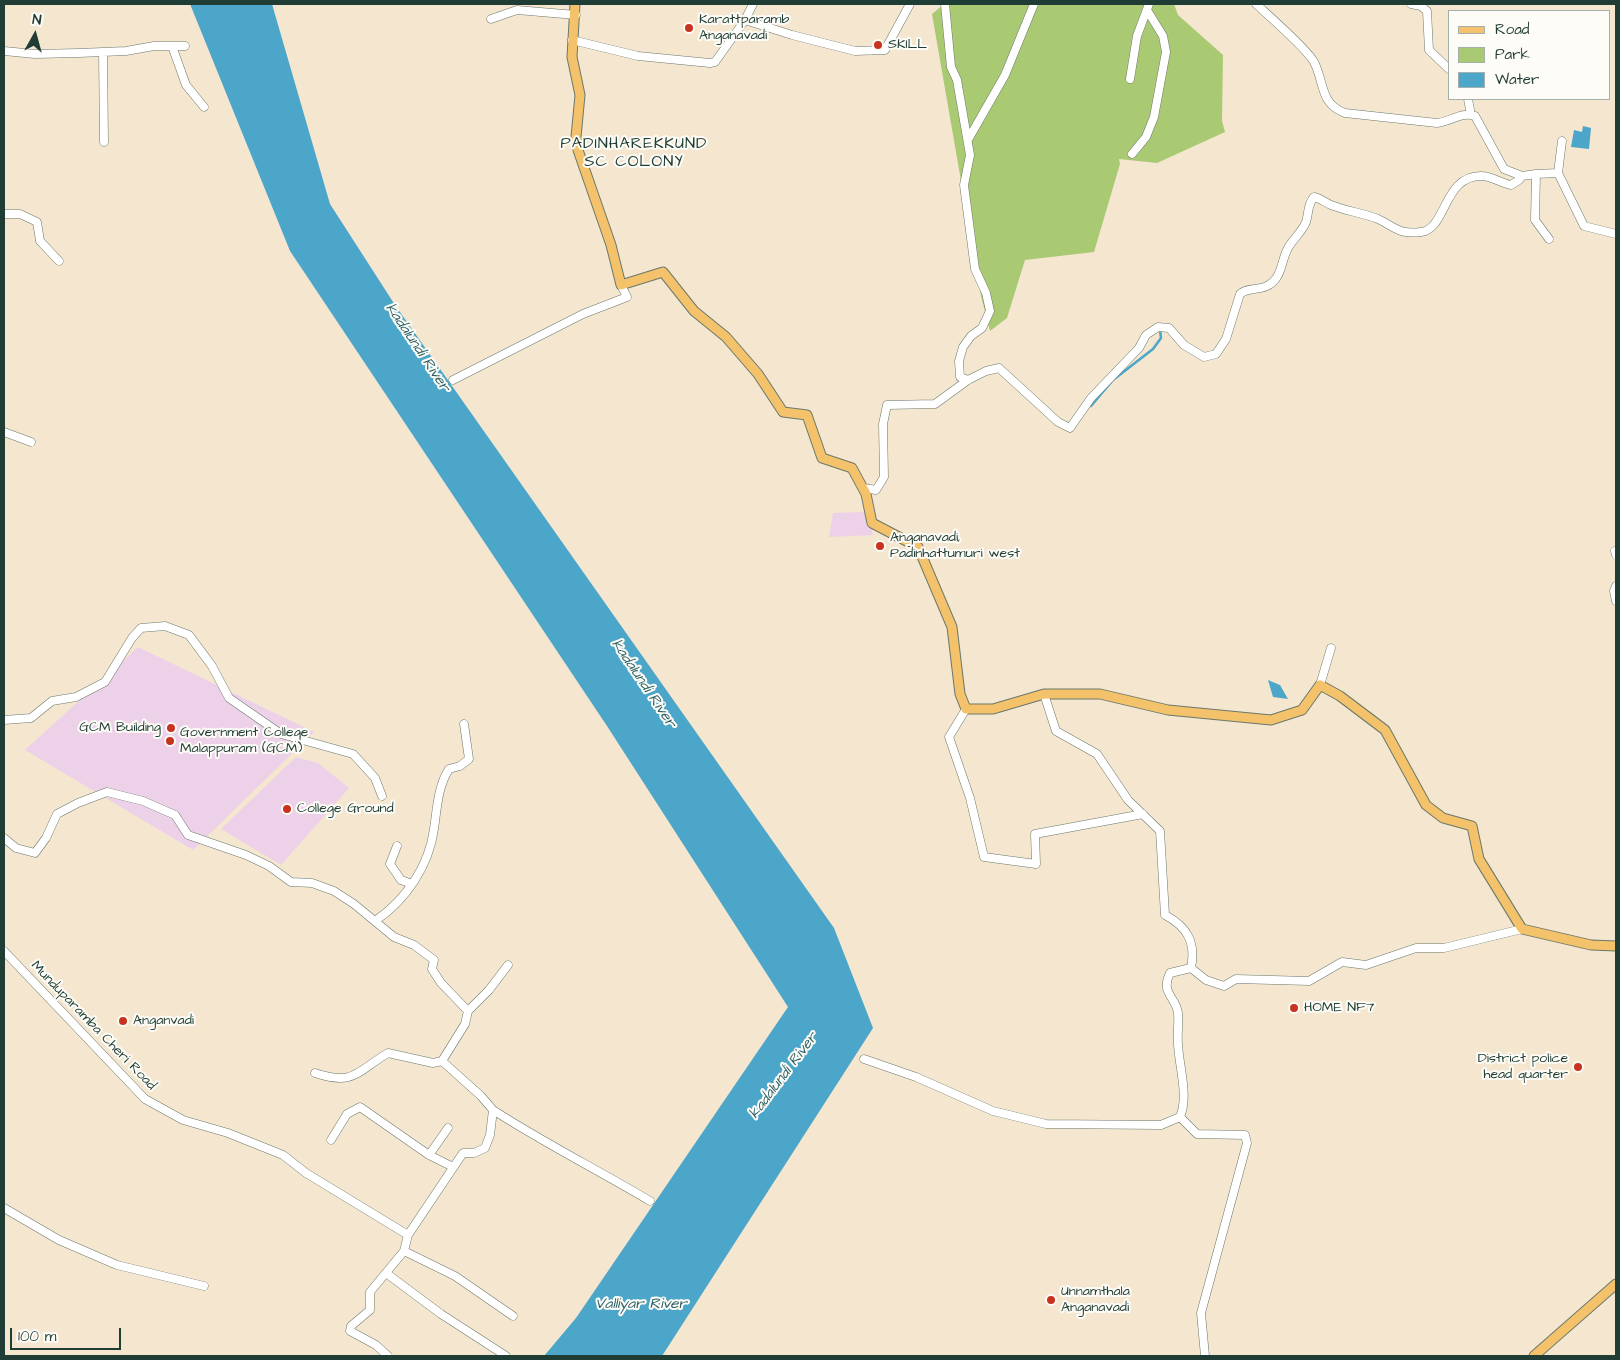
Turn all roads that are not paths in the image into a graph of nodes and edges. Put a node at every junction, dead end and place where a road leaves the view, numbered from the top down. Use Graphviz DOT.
graph roads {
  1 [pos="575,4"];
  2 [pos="753,4"];
  3 [pos="910,4"];
  4 [pos="945,4"];
  5 [pos="1034,4"];
  6 [pos="1256,4"];
  7 [pos="1411,4"];
  8 [pos="1148,7"];
  9 [pos="576,15"];
  10 [pos="491,19"];
  11 [pos="745,20"];
  12 [pos="572,40"];
  13 [pos="172,46"];
  14 [pos="185,46"];
  15 [pos="4,51"];
  16 [pos="103,52"];
  17 [pos="1448,68"];
  18 [pos="1130,79"];
  19 [pos="1468,100"];
  20 [pos="204,107"];
  21 [pos="1471,115"];
  22 [pos="968,136"];
  23 [pos="1562,140"];
  24 [pos="104,142"];
  25 [pos="1132,154"];
  26 [pos="1558,173"];
  27 [pos="1536,174"];
  28 [pos="1522,176"];
  29 [pos="4,214"];
  30 [pos="1616,234"];
  31 [pos="1549,239"];
  32 [pos="59,261"];
  33 [pos="621,285"];
  34 [pos="453,380"];
  35 [pos="968,380"];
  36 [pos="4,432"];
  37 [pos="31,442"];
  38 [pos="863,488"];
  39 [pos="1616,586"];
  40 [pos="1616,601"];
  41 [pos="1331,648"];
  42 [pos="1320,686"];
  43 [pos="1044,694"];
  44 [pos="966,709"];
  45 [pos="4,720"];
  46 [pos="464,724"];
  47 [pos="382,796"];
  48 [pos="1143,814"];
  49 [pos="4,838"];
  50 [pos="397,846"];
  51 [pos="412,884"];
  52 [pos="375,921"];
  53 [pos="1522,929"];
  54 [pos="1616,946"];
  55 [pos="4,951"];
  56 [pos="508,965"];
  57 [pos="1191,968"];
  58 [pos="468,1011"];
  59 [pos="864,1059"];
  60 [pos="442,1061"];
  61 [pos="315,1073"];
  62 [pos="493,1110"];
  63 [pos="1180,1117"];
  64 [pos="448,1128"];
  65 [pos="330,1140"];
  66 [pos="429,1155"];
  67 [pos="452,1168"];
  68 [pos="650,1201"];
  69 [pos="4,1208"];
  70 [pos="408,1236"];
  71 [pos="404,1250"];
  72 [pos="386,1273"];
  73 [pos="1616,1284"];
  74 [pos="204,1286"];
  75 [pos="513,1316"];
  76 [pos="388,1356"];
  77 [pos="506,1356"];
  78 [pos="1205,1356"];
  79 [pos="1534,1356"];
  1 -- 9 [label="main road"];
  2 -- 11 [label="street"];
  3 -- 11 [label="street"];
  4 -- 22 [label="street"];
  5 -- 22 [label="street"];
  6 -- 21 [label="street"];
  7 -- 17 [label="street"];
  8 -- 18 [label="street"];
  8 -- 25 [label="street"];
  9 -- 10 [label="street"];
  9 -- 12 [label="main road"];
  11 -- 12 [label="street"];
  12 -- 33 [label="main road"];
  13 -- 14 [label="street"];
  13 -- 16 [label="street"];
  13 -- 20 [label="street"];
  15 -- 16 [label="street"];
  16 -- 24 [label="street"];
  19 -- 21 [label="street"];
  21 -- 28 [label="street"];
  22 -- 35 [label="street"];
  23 -- 26 [label="street"];
  26 -- 27 [label="street"];
  26 -- 30 [label="street"];
  27 -- 28 [label="street"];
  27 -- 31 [label="street"];
  28 -- 35 [label="street"];
  29 -- 32 [label="street"];
  33 -- 34 [label="street"];
  33 -- 38 [label="main road"];
  35 -- 38 [label="street"];
  36 -- 37 [label="street"];
  38 -- 44 [label="main road"];
  39 -- 40 [label="street"];
  41 -- 42 [label="street"];
  42 -- 43 [label="main road"];
  42 -- 53 [label="main road"];
  43 -- 44 [label="main road"];
  43 -- 48 [label="street"];
  44 -- 48 [label="street"];
  45 -- 47 [label="street"];
  46 -- 51 [label="street"];
  48 -- 57 [label="street"];
  49 -- 52 [label="street"];
  50 -- 51 [label="street"];
  51 -- 52 [label="street"];
  52 -- 58 [label="street"];
  53 -- 54 [label="main road"];
  53 -- 57 [label="street"];
  55 -- 70 [label="street, Munduparamba Cheri Road"];
  56 -- 58 [label="street"];
  57 -- 63 [label="street"];
  58 -- 60 [label="street"];
  59 -- 63 [label="street"];
  60 -- 61 [label="street"];
  60 -- 62 [label="street"];
  62 -- 67 [label="street"];
  62 -- 68 [label="street"];
  63 -- 78 [label="street"];
  64 -- 66 [label="street"];
  65 -- 66 [label="street"];
  66 -- 67 [label="street"];
  67 -- 70 [label="street"];
  69 -- 74 [label="street"];
  70 -- 71 [label="street"];
  71 -- 72 [label="street"];
  71 -- 75 [label="street"];
  72 -- 76 [label="street"];
  72 -- 77 [label="street"];
  73 -- 79 [label="main road"];
}
